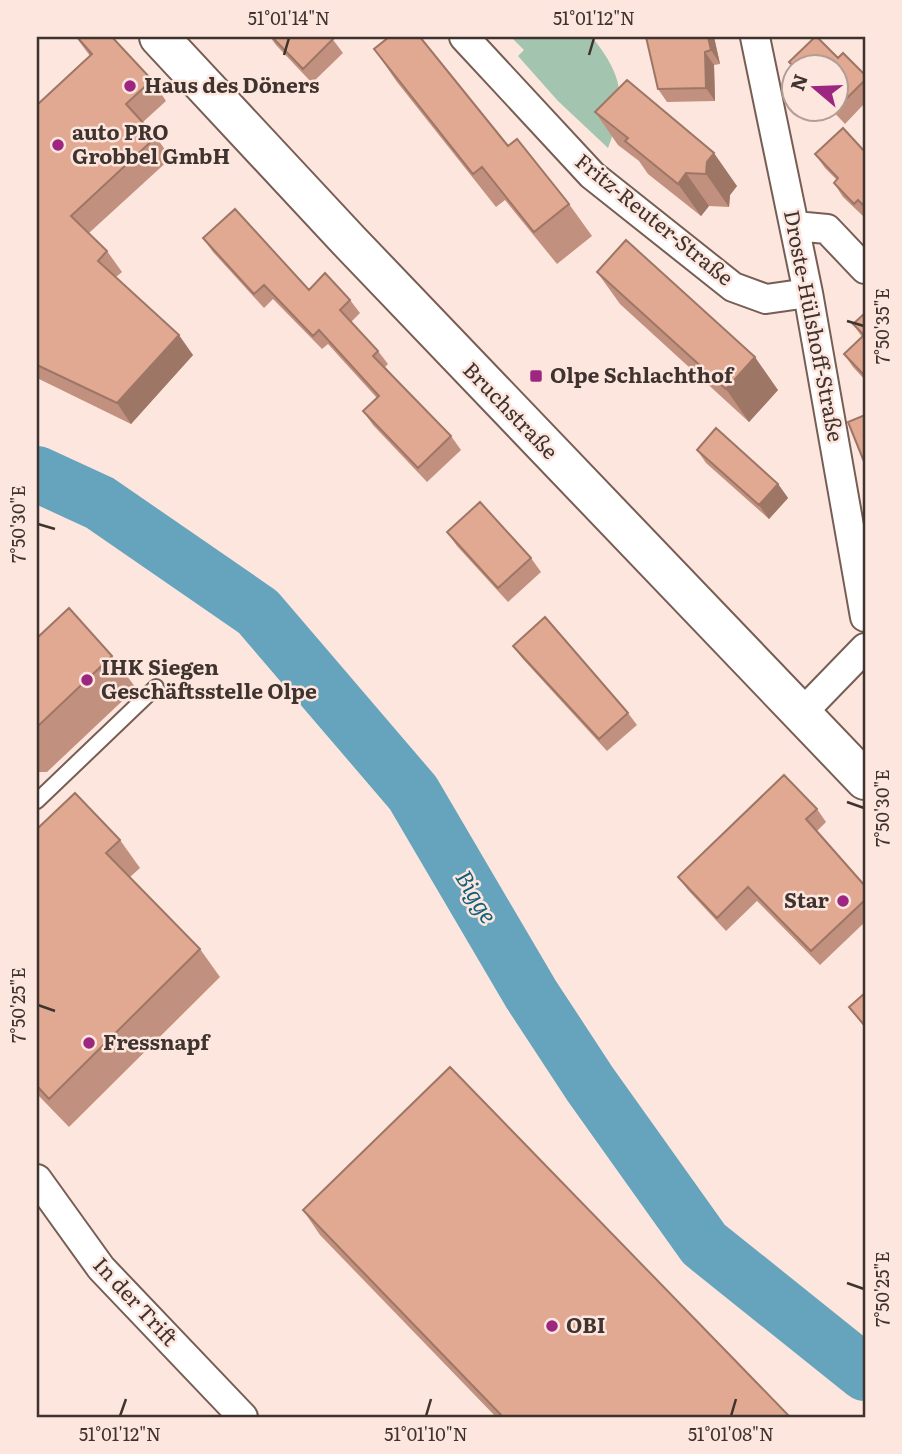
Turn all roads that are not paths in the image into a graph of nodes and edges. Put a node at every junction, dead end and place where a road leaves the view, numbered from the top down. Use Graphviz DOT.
graph roads {
  1 [pos="159,37"];
  2 [pos="464,37"];
  3 [pos="755,37"];
  4 [pos="795,226"];
  5 [pos="865,268"];
  6 [pos="808,293"];
  7 [pos="865,617"];
  8 [pos="865,648"];
  9 [pos="156,687"];
  10 [pos="802,713"];
  11 [pos="865,780"];
  12 [pos="37,801"];
  13 [pos="37,1179"];
  14 [pos="243,1417"];
  1 -- 10 [label="main road, Bruchstraße"];
  2 -- 6 [label="street, Fritz-Reuter-Straße"];
  3 -- 4 [label="street, Droste-Hülshoff-Straße"];
  4 -- 5 [label="street"];
  4 -- 6 [label="street, Droste-Hülshoff-Straße"];
  6 -- 7 [label="street, Droste-Hülshoff-Straße"];
  8 -- 10 [label="street"];
  9 -- 12 [label="lane"];
  10 -- 11 [label="main road, Bruchstraße"];
  13 -- 14 [label="street, In der Trift"];
}
